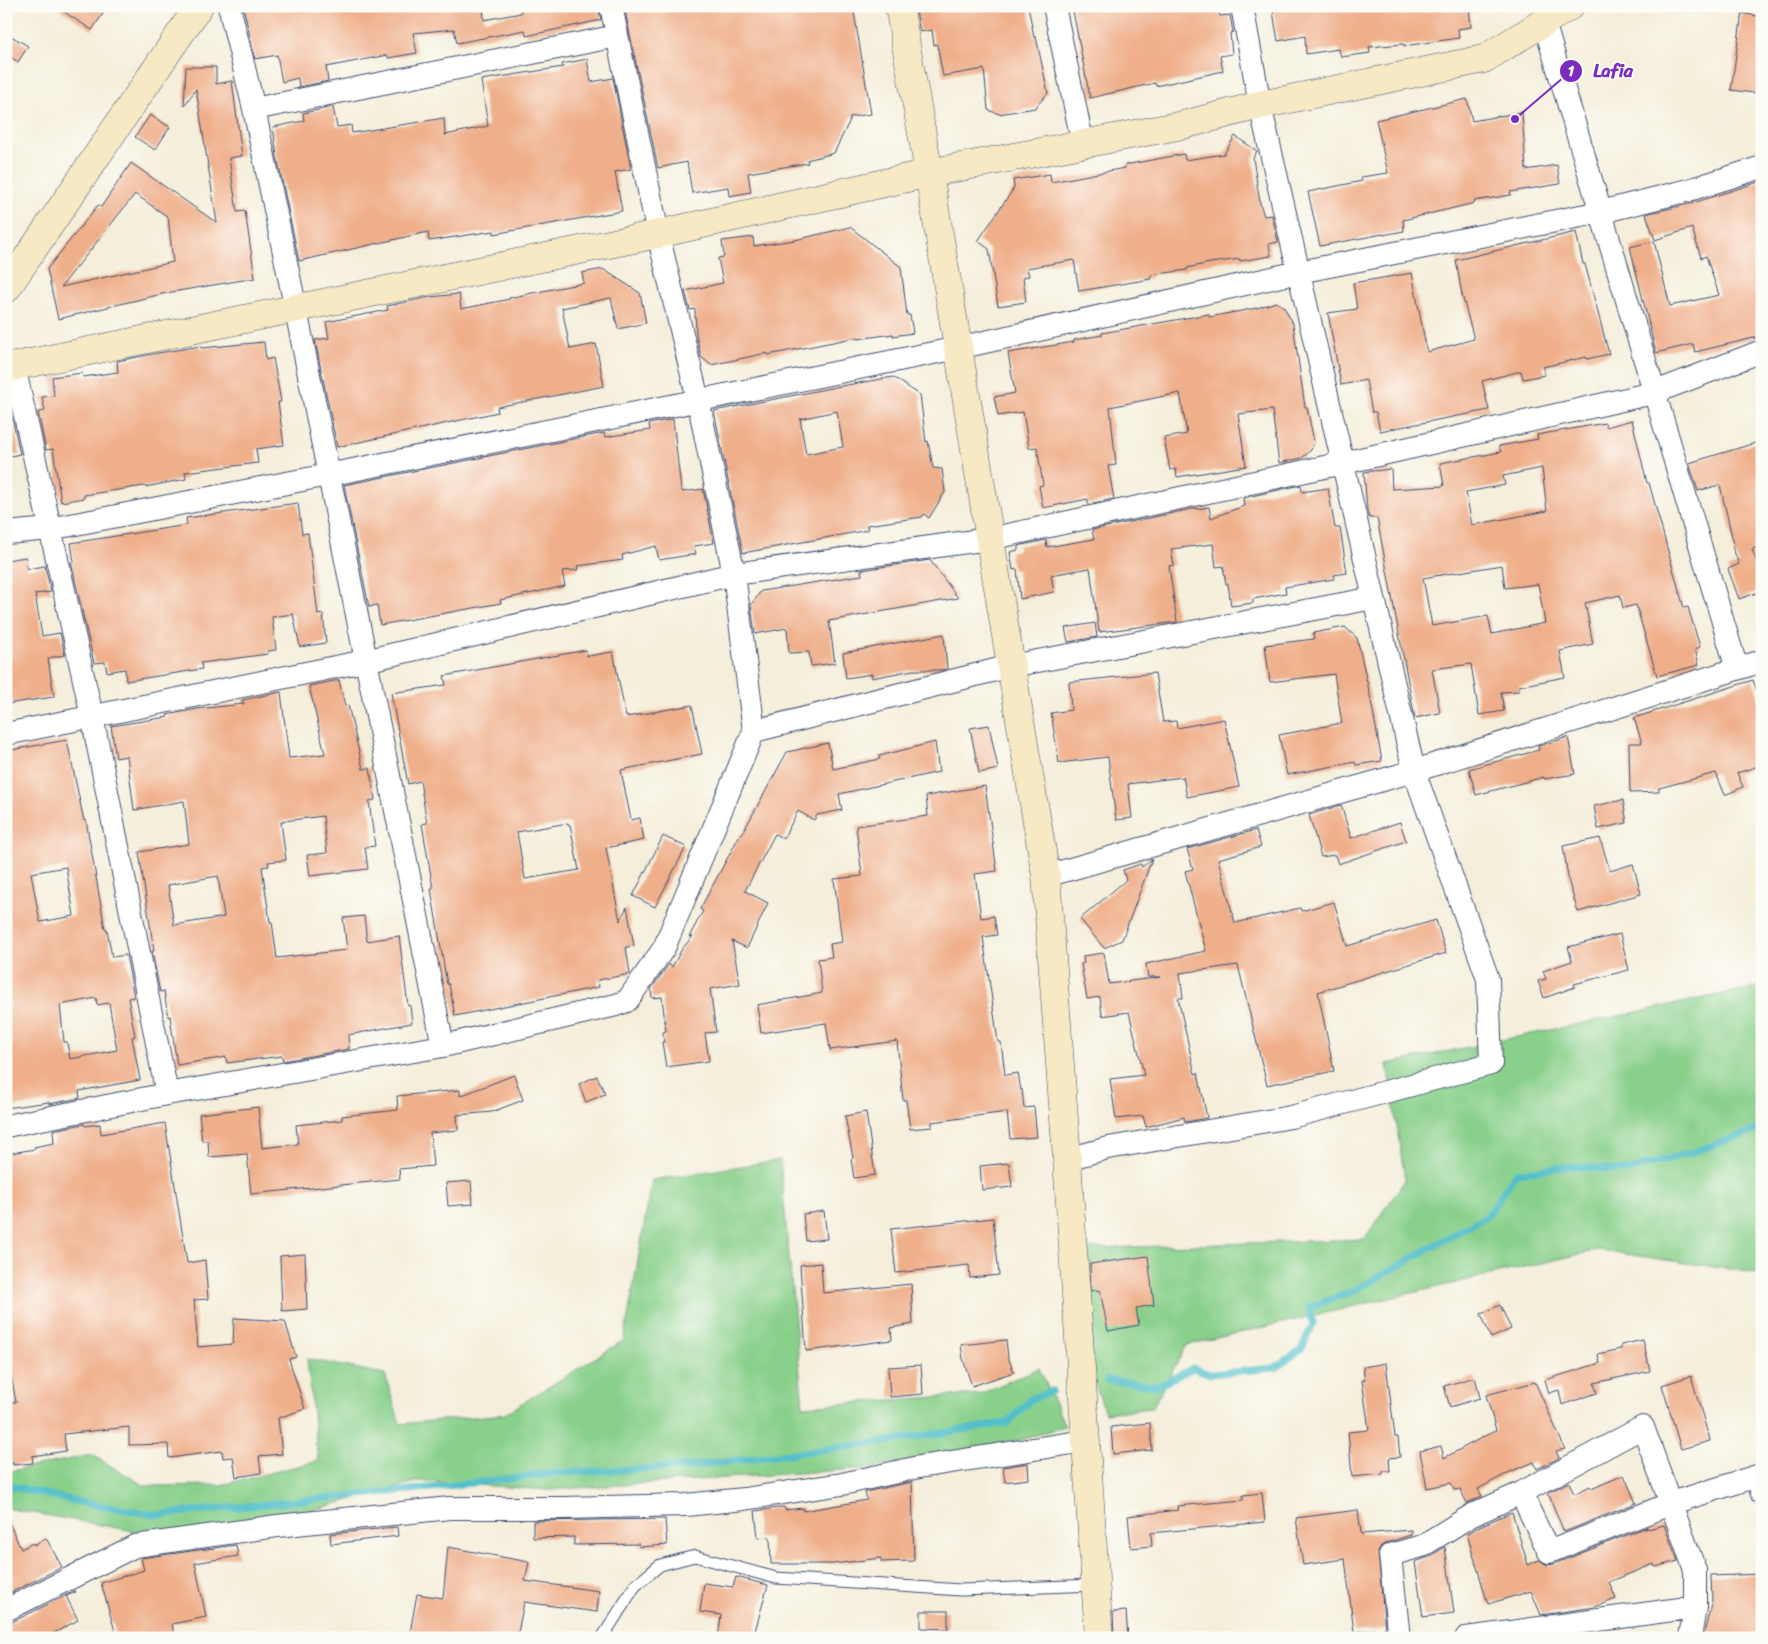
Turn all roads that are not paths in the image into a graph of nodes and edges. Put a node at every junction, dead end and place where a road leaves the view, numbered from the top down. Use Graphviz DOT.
graph roads {
  1 [pos="199,6"];
  2 [pos="228,6"];
  3 [pos="611,6"];
  4 [pos="900,6"];
  5 [pos="1054,6"];
  6 [pos="1242,6"];
  7 [pos="1570,6"];
  8 [pos="1544,22"];
  9 [pos="617,36"];
  10 [pos="1260,105"];
  11 [pos="254,109"];
  12 [pos="1083,145"];
  13 [pos="1762,167"];
  14 [pos="929,173"];
  15 [pos="1601,212"];
  16 [pos="658,234"];
  17 [pos="1299,272"];
  18 [pos="6,290"];
  19 [pos="296,310"];
  20 [pos="958,348"];
  21 [pos="1762,351"];
  22 [pos="10,367"];
  23 [pos="1654,393"];
  24 [pos="698,400"];
  25 [pos="1343,463"];
  26 [pos="328,475"];
  27 [pos="50,529"];
  28 [pos="6,533"];
  29 [pos="990,538"];
  30 [pos="734,574"];
  31 [pos="1374,598"];
  32 [pos="365,661"];
  33 [pos="1762,661"];
  34 [pos="1012,666"];
  35 [pos="1737,669"];
  36 [pos="92,716"];
  37 [pos="754,731"];
  38 [pos="6,734"];
  39 [pos="1414,771"];
  40 [pos="1046,876"];
  41 [pos="443,1046"];
  42 [pos="167,1094"];
  43 [pos="6,1126"];
  44 [pos="1067,1159"];
  45 [pos="1085,1441"];
  46 [pos="1521,1493"];
  47 [pos="1762,1494"];
  48 [pos="1672,1503"];
  49 [pos="1096,1585"];
  50 [pos="1695,1607"];
  51 [pos="6,1610"];
  52 [pos="602,1638"];
  53 [pos="1099,1638"];
  54 [pos="1399,1638"];
  55 [pos="1466,1638"];
  56 [pos="1690,1638"];
  1 -- 18 [label="street"];
  2 -- 11 [label="street"];
  3 -- 9 [label="street"];
  4 -- 14 [label="street"];
  5 -- 12 [label="street"];
  6 -- 10 [label="street"];
  7 -- 8 [label="street"];
  8 -- 10 [label="street"];
  8 -- 15 [label="street"];
  9 -- 11 [label="street"];
  9 -- 16 [label="street"];
  10 -- 12 [label="street"];
  10 -- 17 [label="street"];
  11 -- 19 [label="street"];
  12 -- 14 [label="street"];
  13 -- 15 [label="street"];
  14 -- 16 [label="street"];
  14 -- 20 [label="street"];
  15 -- 17 [label="street"];
  15 -- 23 [label="street"];
  16 -- 19 [label="street"];
  16 -- 24 [label="street"];
  17 -- 20 [label="street"];
  17 -- 25 [label="street"];
  19 -- 22 [label="street"];
  19 -- 26 [label="street"];
  20 -- 24 [label="street"];
  20 -- 29 [label="street"];
  21 -- 23 [label="street"];
  22 -- 27 [label="street"];
  23 -- 25 [label="street"];
  23 -- 35 [label="street"];
  24 -- 26 [label="street"];
  24 -- 30 [label="street"];
  25 -- 29 [label="street"];
  25 -- 31 [label="street"];
  26 -- 27 [label="street"];
  26 -- 32 [label="street"];
  27 -- 28 [label="street"];
  27 -- 36 [label="street"];
  29 -- 30 [label="street"];
  29 -- 34 [label="street"];
  30 -- 32 [label="street"];
  30 -- 37 [label="street"];
  31 -- 34 [label="street"];
  31 -- 39 [label="street"];
  32 -- 36 [label="street"];
  32 -- 41 [label="street"];
  33 -- 35 [label="street"];
  34 -- 37 [label="street"];
  34 -- 40 [label="street"];
  35 -- 39 [label="street"];
  36 -- 38 [label="street"];
  36 -- 42 [label="street"];
  37 -- 41 [label="street"];
  39 -- 40 [label="street"];
  39 -- 44 [label="street"];
  40 -- 44 [label="street"];
  41 -- 42 [label="street"];
  42 -- 43 [label="street"];
  44 -- 45 [label="street"];
  45 -- 49 [label="street"];
  45 -- 51 [label="street"];
  46 -- 48 [label="street"];
  46 -- 48 [label="street"];
  46 -- 54 [label="street"];
  47 -- 48 [label="street"];
  48 -- 50 [label="street"];
  49 -- 52 [label="lane"];
  49 -- 53 [label="street"];
  50 -- 55 [label="street"];
  50 -- 56 [label="street"];
}
